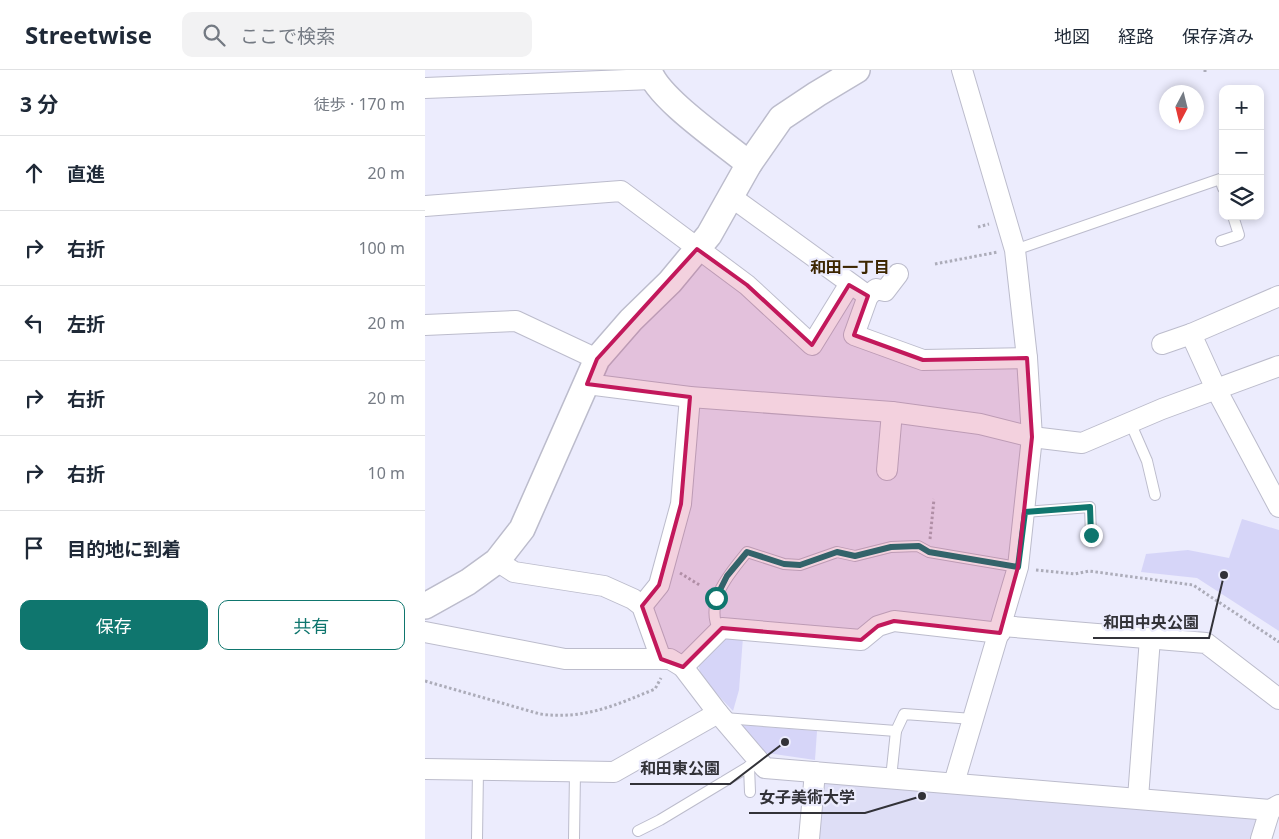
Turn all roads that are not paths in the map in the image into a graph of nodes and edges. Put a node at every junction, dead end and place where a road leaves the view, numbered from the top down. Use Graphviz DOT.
graph roads {
  1 [pos="857,70"];
  2 [pos="962,70"];
  3 [pos="650,75"];
  4 [pos="425,88"];
  5 [pos="749,164"];
  6 [pos="1219,179"];
  7 [pos="730,196"];
  8 [pos="425,206"];
  9 [pos="1234,220"];
  10 [pos="1221,241"];
  11 [pos="697,249"];
  12 [pos="1015,250"];
  13 [pos="898,274"];
  14 [pos="849,285"];
  15 [pos="868,296"];
  16 [pos="1279,296"];
  17 [pos="425,325"];
  18 [pos="1191,334"];
  19 [pos="1162,344"];
  20 [pos="1027,358"];
  21 [pos="597,359"];
  22 [pos="1279,366"];
  23 [pos="587,384"];
  24 [pos="1216,389"];
  25 [pos="690,398"];
  26 [pos="892,412"];
  27 [pos="1131,422"];
  28 [pos="1032,437"];
  29 [pos="887,470"];
  30 [pos="1155,495"];
  31 [pos="1279,507"];
  32 [pos="1025,512"];
  33 [pos="1091,535"];
  34 [pos="497,561"];
  35 [pos="1018,567"];
  36 [pos="425,606"];
  37 [pos="642,606"];
  38 [pos="1001,629"];
  39 [pos="425,632"];
  40 [pos="719,632"];
  41 [pos="1150,638"];
  42 [pos="672,662"];
  43 [pos="1279,700"];
  44 [pos="721,716"];
  45 [pos="973,719"];
  46 [pos="895,730"];
  47 [pos="753,763"];
  48 [pos="425,769"];
  49 [pos="478,770"];
  50 [pos="575,772"];
  51 [pos="815,772"];
  52 [pos="891,778"];
  53 [pos="954,783"];
  54 [pos="750,792"];
  55 [pos="1139,798"];
  56 [pos="1274,807"];
  57 [pos="638,831"];
  58 [pos="477,839"];
  59 [pos="574,839"];
  60 [pos="809,839"];
  61 [pos="1261,839"];
  1 -- 5 [label="street"];
  2 -- 12 [label="street"];
  3 -- 4 [label="street"];
  3 -- 5 [label="street"];
  5 -- 7 [label="street"];
  6 -- 12 [label="lane"];
  7 -- 11 [label="street"];
  7 -- 14 [label="street"];
  8 -- 11 [label="street"];
  9 -- 10 [label="lane"];
  11 -- 14 [label="street"];
  11 -- 21 [label="street"];
  12 -- 20 [label="street"];
  13 -- 15 [label="street"];
  14 -- 15 [label="street"];
  15 -- 20 [label="street"];
  16 -- 18 [label="street"];
  17 -- 21 [label="street"];
  18 -- 19 [label="street"];
  18 -- 24 [label="street"];
  20 -- 28 [label="street"];
  21 -- 23 [label="street"];
  22 -- 24 [label="street"];
  23 -- 25 [label="street"];
  23 -- 34 [label="street"];
  24 -- 27 [label="street"];
  24 -- 31 [label="street"];
  25 -- 26 [label="street"];
  25 -- 37 [label="street"];
  26 -- 28 [label="street"];
  26 -- 29 [label="street"];
  27 -- 28 [label="street"];
  27 -- 30 [label="lane"];
  28 -- 32 [label="street"];
  32 -- 33 [label="lane"];
  32 -- 35 [label="street"];
  34 -- 36 [label="street"];
  34 -- 37 [label="street"];
  35 -- 38 [label="street"];
  35 -- 40 [label="lane"];
  37 -- 42 [label="street"];
  38 -- 40 [label="street"];
  38 -- 41 [label="street"];
  38 -- 45 [label="street"];
  39 -- 42 [label="street"];
  40 -- 42 [label="street"];
  41 -- 43 [label="street"];
  41 -- 55 [label="street"];
  42 -- 44 [label="street"];
  44 -- 46 [label="lane"];
  44 -- 47 [label="street"];
  44 -- 50 [label="street"];
  45 -- 46 [label="lane"];
  45 -- 53 [label="street"];
  46 -- 52 [label="lane"];
  47 -- 51 [label="street"];
  47 -- 54 [label="lane"];
  47 -- 57 [label="lane"];
  48 -- 49 [label="street"];
  49 -- 50 [label="street"];
  49 -- 58 [label="lane"];
  50 -- 59 [label="lane"];
  51 -- 52 [label="street"];
  51 -- 60 [label="street"];
  52 -- 53 [label="street"];
  53 -- 55 [label="street"];
  55 -- 56 [label="street"];
  56 -- 61 [label="street"];
}
